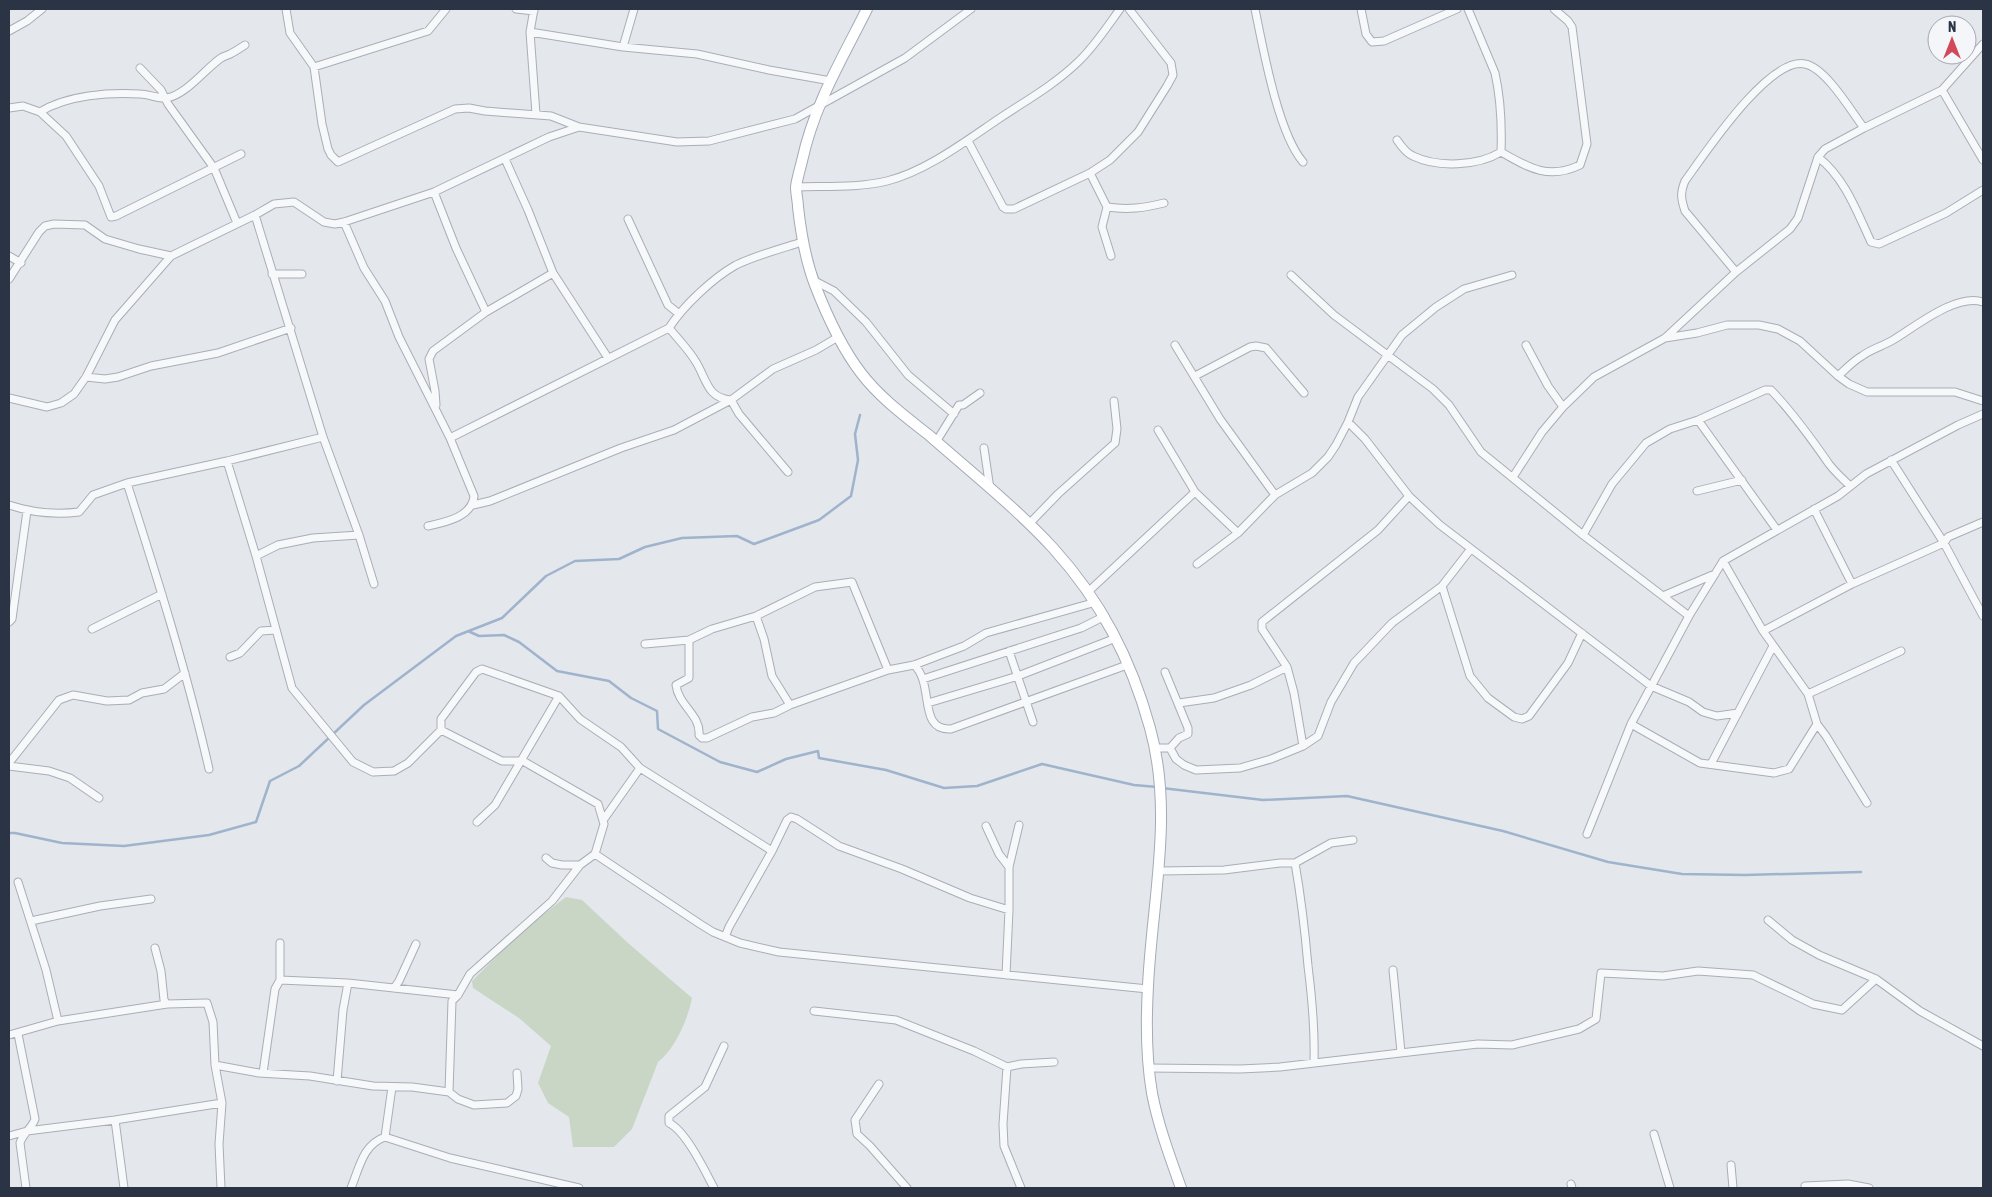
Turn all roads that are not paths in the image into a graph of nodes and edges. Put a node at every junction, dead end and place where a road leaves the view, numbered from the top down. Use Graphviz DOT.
graph roads {
  1 [pos="42,9"];
  2 [pos="286,9"];
  3 [pos="446,9"];
  4 [pos="516,9"];
  5 [pos="634,9"];
  6 [pos="867,9"];
  7 [pos="971,9"];
  8 [pos="1120,9"];
  9 [pos="1129,9"];
  10 [pos="1255,9"];
  11 [pos="1360,9"];
  12 [pos="1457,9"];
  13 [pos="1468,9"];
  14 [pos="1554,9"];
  15 [pos="534,10"];
  16 [pos="9,31"];
  17 [pos="530,32"];
  18 [pos="1983,44"];
  19 [pos="245,45"];
  20 [pos="623,47"];
  21 [pos="314,67"];
  22 [pos="140,68"];
  23 [pos="831,80"];
  24 [pos="1942,90"];
  25 [pos="166,98"];
  26 [pos="818,106"];
  27 [pos="9,108"];
  28 [pos="40,112"];
  29 [pos="536,114"];
  30 [pos="578,127"];
  31 [pos="1864,128"];
  32 [pos="1397,140"];
  33 [pos="968,141"];
  34 [pos="1501,152"];
  35 [pos="241,154"];
  36 [pos="1818,157"];
  37 [pos="505,159"];
  38 [pos="1983,160"];
  39 [pos="1303,162"];
  40 [pos="214,168"];
  41 [pos="1090,173"];
  42 [pos="796,188"];
  43 [pos="1983,190"];
  44 [pos="434,192"];
  45 [pos="1164,203"];
  46 [pos="1107,207"];
  47 [pos="255,215"];
  48 [pos="628,219"];
  49 [pos="344,222"];
  50 [pos="237,223"];
  51 [pos="802,242"];
  52 [pos="9,256"];
  53 [pos="171,256"];
  54 [pos="1111,256"];
  55 [pos="21,263"];
  56 [pos="1736,272"];
  57 [pos="553,273"];
  58 [pos="272,274"];
  59 [pos="302,274"];
  60 [pos="1291,275"];
  61 [pos="1512,276"];
  62 [pos="9,279"];
  63 [pos="813,280"];
  64 [pos="1983,302"];
  65 [pos="486,312"];
  66 [pos="678,313"];
  67 [pos="291,328"];
  68 [pos="669,328"];
  69 [pos="838,337"];
  70 [pos="1665,338"];
  71 [pos="1175,345"];
  72 [pos="1526,345"];
  73 [pos="1390,354"];
  74 [pos="608,358"];
  75 [pos="86,376"];
  76 [pos="1195,376"];
  77 [pos="1838,376"];
  78 [pos="980,393"];
  79 [pos="1304,393"];
  80 [pos="9,398"];
  81 [pos="731,400"];
  82 [pos="1114,401"];
  83 [pos="1983,402"];
  84 [pos="1563,407"];
  85 [pos="436,410"];
  86 [pos="954,414"];
  87 [pos="1983,414"];
  88 [pos="1698,420"];
  89 [pos="1348,422"];
  90 [pos="1158,430"];
  91 [pos="323,437"];
  92 [pos="450,438"];
  93 [pos="936,442"];
  94 [pos="984,448"];
  95 [pos="1891,460"];
  96 [pos="227,461"];
  97 [pos="788,472"];
  98 [pos="1513,477"];
  99 [pos="1742,480"];
  100 [pos="127,483"];
  101 [pos="1850,486"];
  102 [pos="990,489"];
  103 [pos="1697,490"];
  104 [pos="1195,492"];
  105 [pos="1275,495"];
  106 [pos="1409,496"];
  107 [pos="9,505"];
  108 [pos="473,505"];
  109 [pos="1814,510"];
  110 [pos="27,511"];
  111 [pos="1983,522"];
  112 [pos="1029,524"];
  113 [pos="428,526"];
  114 [pos="1777,530"];
  115 [pos="1238,533"];
  116 [pos="359,535"];
  117 [pos="1583,535"];
  118 [pos="1944,543"];
  119 [pos="1470,550"];
  120 [pos="256,556"];
  121 [pos="1723,561"];
  122 [pos="1197,564"];
  123 [pos="1715,574"];
  124 [pos="374,584"];
  125 [pos="1852,584"];
  126 [pos="1442,586"];
  127 [pos="1089,591"];
  128 [pos="162,594"];
  129 [pos="1663,596"];
  130 [pos="1096,602"];
  131 [pos="756,616"];
  132 [pos="1105,616"];
  133 [pos="1689,616"];
  134 [pos="1983,616"];
  135 [pos="9,622"];
  136 [pos="92,629"];
  137 [pos="276,630"];
  138 [pos="1763,631"];
  139 [pos="1582,632"];
  140 [pos="1116,638"];
  141 [pos="689,640"];
  142 [pos="645,644"];
  143 [pos="1773,646"];
  144 [pos="1009,651"];
  145 [pos="1901,651"];
  146 [pos="230,656"];
  147 [pos="1127,664"];
  148 [pos="914,665"];
  149 [pos="1287,667"];
  150 [pos="888,670"];
  151 [pos="1165,672"];
  152 [pos="185,673"];
  153 [pos="1018,676"];
  154 [pos="923,679"];
  155 [pos="1651,686"];
  156 [pos="1808,694"];
  157 [pos="559,696"];
  158 [pos="1027,700"];
  159 [pos="928,703"];
  160 [pos="1179,703"];
  161 [pos="790,705"];
  162 [pos="1738,713"];
  163 [pos="1033,722"];
  164 [pos="1631,724"];
  165 [pos="1817,724"];
  166 [pos="441,730"];
  167 [pos="1304,746"];
  168 [pos="1155,748"];
  169 [pos="1170,748"];
  170 [pos="520,761"];
  171 [pos="9,764"];
  172 [pos="1711,764"];
  173 [pos="640,768"];
  174 [pos="209,769"];
  175 [pos="99,798"];
  176 [pos="1867,803"];
  177 [pos="604,819"];
  178 [pos="477,822"];
  179 [pos="1019,824"];
  180 [pos="986,826"];
  181 [pos="1587,834"];
  182 [pos="1354,840"];
  183 [pos="772,851"];
  184 [pos="595,854"];
  185 [pos="546,858"];
  186 [pos="1295,863"];
  187 [pos="580,866"];
  188 [pos="1009,867"];
  189 [pos="1159,871"];
  190 [pos="18,882"];
  191 [pos="151,899"];
  192 [pos="1009,910"];
  193 [pos="1768,920"];
  194 [pos="31,922"];
  195 [pos="725,938"];
  196 [pos="280,943"];
  197 [pos="416,944"];
  198 [pos="155,948"];
  199 [pos="1394,970"];
  200 [pos="1006,975"];
  201 [pos="1876,979"];
  202 [pos="280,980"];
  203 [pos="348,983"];
  204 [pos="394,988"];
  205 [pos="1148,989"];
  206 [pos="458,995"];
  207 [pos="167,1004"];
  208 [pos="814,1011"];
  209 [pos="58,1021"];
  210 [pos="18,1034"];
  211 [pos="9,1036"];
  212 [pos="724,1046"];
  213 [pos="1983,1046"];
  214 [pos="1401,1052"];
  215 [pos="1054,1062"];
  216 [pos="1314,1062"];
  217 [pos="215,1065"];
  218 [pos="1007,1067"];
  219 [pos="1149,1068"];
  220 [pos="263,1073"];
  221 [pos="517,1073"];
  222 [pos="338,1081"];
  223 [pos="880,1084"];
  224 [pos="392,1086"];
  225 [pos="449,1092"];
  226 [pos="222,1103"];
  227 [pos="115,1120"];
  228 [pos="27,1131"];
  229 [pos="1654,1134"];
  230 [pos="9,1136"];
  231 [pos="385,1137"];
  232 [pos="1731,1165"];
  233 [pos="26,1188"];
  234 [pos="124,1188"];
  235 [pos="221,1188"];
  236 [pos="351,1188"];
  237 [pos="579,1188"];
  238 [pos="714,1188"];
  239 [pos="906,1188"];
  240 [pos="1021,1188"];
  241 [pos="1181,1188"];
  242 [pos="1670,1188"];
  243 [pos="1733,1188"];
  244 [pos="1806,1188"];
  245 [pos="1868,1188"];
  1 -- 16 [label="street"];
  2 -- 21 [label="street"];
  3 -- 21 [label="street"];
  4 -- 15 [label="street"];
  5 -- 20 [label="street"];
  6 -- 23 [label="main road"];
  7 -- 26 [label="street"];
  8 -- 33 [label="street"];
  9 -- 41 [label="street"];
  10 -- 39 [label="street"];
  11 -- 12 [label="street"];
  13 -- 34 [label="street"];
  14 -- 34 [label="street"];
  15 -- 17 [label="street"];
  17 -- 20 [label="street"];
  17 -- 29 [label="street"];
  18 -- 24 [label="street"];
  19 -- 25 [label="street"];
  20 -- 23 [label="street"];
  21 -- 29 [label="street"];
  22 -- 25 [label="street"];
  23 -- 26 [label="main road"];
  24 -- 31 [label="street"];
  24 -- 38 [label="street"];
  25 -- 28 [label="street"];
  25 -- 40 [label="street"];
  26 -- 30 [label="street"];
  26 -- 42 [label="main road"];
  27 -- 28 [label="street"];
  28 -- 40 [label="street"];
  29 -- 30 [label="street"];
  30 -- 37 [label="street"];
  31 -- 36 [label="street"];
  31 -- 56 [label="street"];
  32 -- 34 [label="street"];
  33 -- 41 [label="street"];
  33 -- 42 [label="street"];
  35 -- 40 [label="street"];
  36 -- 43 [label="street"];
  36 -- 56 [label="street"];
  37 -- 44 [label="street"];
  37 -- 57 [label="street"];
  40 -- 50 [label="street"];
  41 -- 46 [label="street"];
  42 -- 51 [label="main road"];
  44 -- 49 [label="street"];
  44 -- 65 [label="street"];
  45 -- 46 [label="street"];
  46 -- 54 [label="street"];
  47 -- 49 [label="street"];
  47 -- 50 [label="street"];
  47 -- 58 [label="street"];
  48 -- 66 [label="street"];
  49 -- 85 [label="street"];
  50 -- 53 [label="street"];
  51 -- 63 [label="main road"];
  51 -- 66 [label="street"];
  52 -- 55 [label="street"];
  53 -- 55 [label="street"];
  53 -- 75 [label="street"];
  55 -- 62 [label="street"];
  56 -- 70 [label="street"];
  57 -- 65 [label="street"];
  57 -- 74 [label="street"];
  58 -- 59 [label="street"];
  58 -- 67 [label="street"];
  60 -- 73 [label="street"];
  61 -- 73 [label="street"];
  63 -- 69 [label="main road"];
  63 -- 86 [label="street"];
  64 -- 77 [label="street"];
  65 -- 85 [label="street"];
  66 -- 68 [label="street"];
  67 -- 75 [label="street"];
  67 -- 91 [label="street"];
  68 -- 74 [label="street"];
  68 -- 81 [label="street"];
  69 -- 81 [label="street"];
  69 -- 93 [label="main road"];
  70 -- 77 [label="street"];
  70 -- 84 [label="street"];
  71 -- 76 [label="street"];
  72 -- 84 [label="street"];
  73 -- 89 [label="street"];
  73 -- 98 [label="street"];
  74 -- 92 [label="street"];
  75 -- 80 [label="street"];
  76 -- 79 [label="street"];
  76 -- 105 [label="street"];
  77 -- 83 [label="street"];
  78 -- 86 [label="street"];
  81 -- 97 [label="street"];
  81 -- 108 [label="street"];
  82 -- 112 [label="street"];
  84 -- 98 [label="street"];
  85 -- 92 [label="street"];
  86 -- 93 [label="street"];
  87 -- 95 [label="street"];
  88 -- 99 [label="street"];
  88 -- 101 [label="street"];
  88 -- 117 [label="street"];
  89 -- 105 [label="street"];
  89 -- 106 [label="street"];
  90 -- 104 [label="street"];
  91 -- 96 [label="street"];
  91 -- 116 [label="street"];
  92 -- 108 [label="street"];
  93 -- 102 [label="main road"];
  94 -- 102 [label="street"];
  95 -- 101 [label="street"];
  95 -- 118 [label="street"];
  96 -- 100 [label="street"];
  96 -- 120 [label="street"];
  98 -- 117 [label="street"];
  99 -- 103 [label="street"];
  99 -- 114 [label="street"];
  100 -- 110 [label="street"];
  100 -- 128 [label="street"];
  101 -- 109 [label="street"];
  102 -- 112 [label="main road"];
  104 -- 115 [label="street"];
  104 -- 127 [label="street"];
  105 -- 115 [label="street"];
  106 -- 119 [label="street"];
  106 -- 149 [label="street"];
  107 -- 110 [label="street"];
  108 -- 113 [label="street"];
  109 -- 114 [label="street"];
  109 -- 125 [label="street"];
  110 -- 135 [label="street"];
  111 -- 118 [label="street"];
  112 -- 127 [label="main road"];
  114 -- 121 [label="street"];
  115 -- 122 [label="street"];
  116 -- 120 [label="street"];
  116 -- 124 [label="street"];
  117 -- 129 [label="street"];
  118 -- 125 [label="street"];
  118 -- 134 [label="street"];
  119 -- 126 [label="street"];
  119 -- 139 [label="street"];
  120 -- 137 [label="street"];
  121 -- 123 [label="street"];
  121 -- 138 [label="street"];
  123 -- 129 [label="street"];
  123 -- 133 [label="street"];
  125 -- 138 [label="street"];
  126 -- 139 [label="street"];
  126 -- 167 [label="street"];
  127 -- 130 [label="main road"];
  128 -- 136 [label="street"];
  128 -- 152 [label="street"];
  129 -- 133 [label="street"];
  130 -- 132 [label="main road"];
  130 -- 148 [label="street"];
  131 -- 141 [label="street"];
  131 -- 150 [label="street"];
  131 -- 161 [label="street"];
  132 -- 140 [label="main road"];
  132 -- 144 [label="street"];
  133 -- 155 [label="street"];
  137 -- 146 [label="street"];
  137 -- 166 [label="street"];
  138 -- 143 [label="street"];
  139 -- 155 [label="street"];
  140 -- 147 [label="main road"];
  140 -- 153 [label="street"];
  141 -- 142 [label="street"];
  141 -- 161 [label="street"];
  143 -- 156 [label="street"];
  143 -- 162 [label="street"];
  144 -- 153 [label="street"];
  144 -- 154 [label="street"];
  145 -- 156 [label="street"];
  147 -- 158 [label="street"];
  147 -- 168 [label="main road"];
  148 -- 150 [label="street"];
  148 -- 154 [label="street"];
  149 -- 160 [label="street"];
  149 -- 167 [label="street"];
  150 -- 161 [label="street"];
  151 -- 160 [label="street"];
  152 -- 171 [label="street"];
  152 -- 174 [label="street"];
  153 -- 158 [label="street"];
  153 -- 159 [label="street"];
  154 -- 159 [label="street"];
  155 -- 162 [label="street"];
  155 -- 164 [label="street"];
  156 -- 165 [label="street"];
  157 -- 166 [label="street"];
  157 -- 170 [label="street"];
  157 -- 173 [label="street"];
  158 -- 159 [label="street"];
  158 -- 163 [label="street"];
  160 -- 169 [label="street"];
  162 -- 172 [label="street"];
  164 -- 172 [label="street"];
  164 -- 181 [label="street"];
  165 -- 172 [label="street"];
  165 -- 176 [label="street"];
  166 -- 170 [label="street"];
  167 -- 169 [label="street"];
  168 -- 169 [label="street"];
  168 -- 189 [label="main road"];
  170 -- 177 [label="street"];
  170 -- 178 [label="street"];
  171 -- 175 [label="street"];
  173 -- 177 [label="street"];
  173 -- 183 [label="street"];
  177 -- 184 [label="street"];
  179 -- 188 [label="street"];
  180 -- 188 [label="street"];
  182 -- 186 [label="street"];
  183 -- 192 [label="street"];
  183 -- 195 [label="street"];
  184 -- 187 [label="street"];
  184 -- 195 [label="street"];
  185 -- 187 [label="street"];
  186 -- 189 [label="street"];
  186 -- 216 [label="street"];
  187 -- 206 [label="street"];
  188 -- 192 [label="street"];
  189 -- 205 [label="main road"];
  190 -- 194 [label="street"];
  191 -- 194 [label="street"];
  192 -- 200 [label="street"];
  193 -- 201 [label="street"];
  194 -- 209 [label="street"];
  195 -- 200 [label="street"];
  196 -- 202 [label="street"];
  197 -- 204 [label="street"];
  198 -- 207 [label="street"];
  199 -- 214 [label="street"];
  200 -- 205 [label="street"];
  201 -- 213 [label="street"];
  201 -- 214 [label="street"];
  202 -- 203 [label="street"];
  202 -- 220 [label="street"];
  203 -- 204 [label="street"];
  203 -- 222 [label="street"];
  204 -- 206 [label="street"];
  205 -- 219 [label="main road"];
  206 -- 225 [label="street"];
  207 -- 209 [label="street"];
  207 -- 217 [label="street"];
  208 -- 218 [label="street"];
  209 -- 210 [label="street"];
  210 -- 211 [label="street"];
  210 -- 228 [label="street"];
  212 -- 238 [label="street"];
  214 -- 216 [label="street"];
  215 -- 218 [label="street"];
  216 -- 219 [label="street"];
  217 -- 220 [label="street"];
  217 -- 226 [label="street"];
  218 -- 240 [label="street"];
  219 -- 241 [label="main road"];
  220 -- 222 [label="street"];
  221 -- 225 [label="street"];
  222 -- 224 [label="street"];
  223 -- 239 [label="street"];
  224 -- 225 [label="street"];
  224 -- 231 [label="street"];
  226 -- 227 [label="street"];
  226 -- 235 [label="street"];
  227 -- 228 [label="street"];
  227 -- 234 [label="street"];
  228 -- 230 [label="street"];
  228 -- 233 [label="street"];
  229 -- 242 [label="street"];
  231 -- 236 [label="street"];
  231 -- 237 [label="street"];
  232 -- 243 [label="street"];
  244 -- 245 [label="street"];
}
